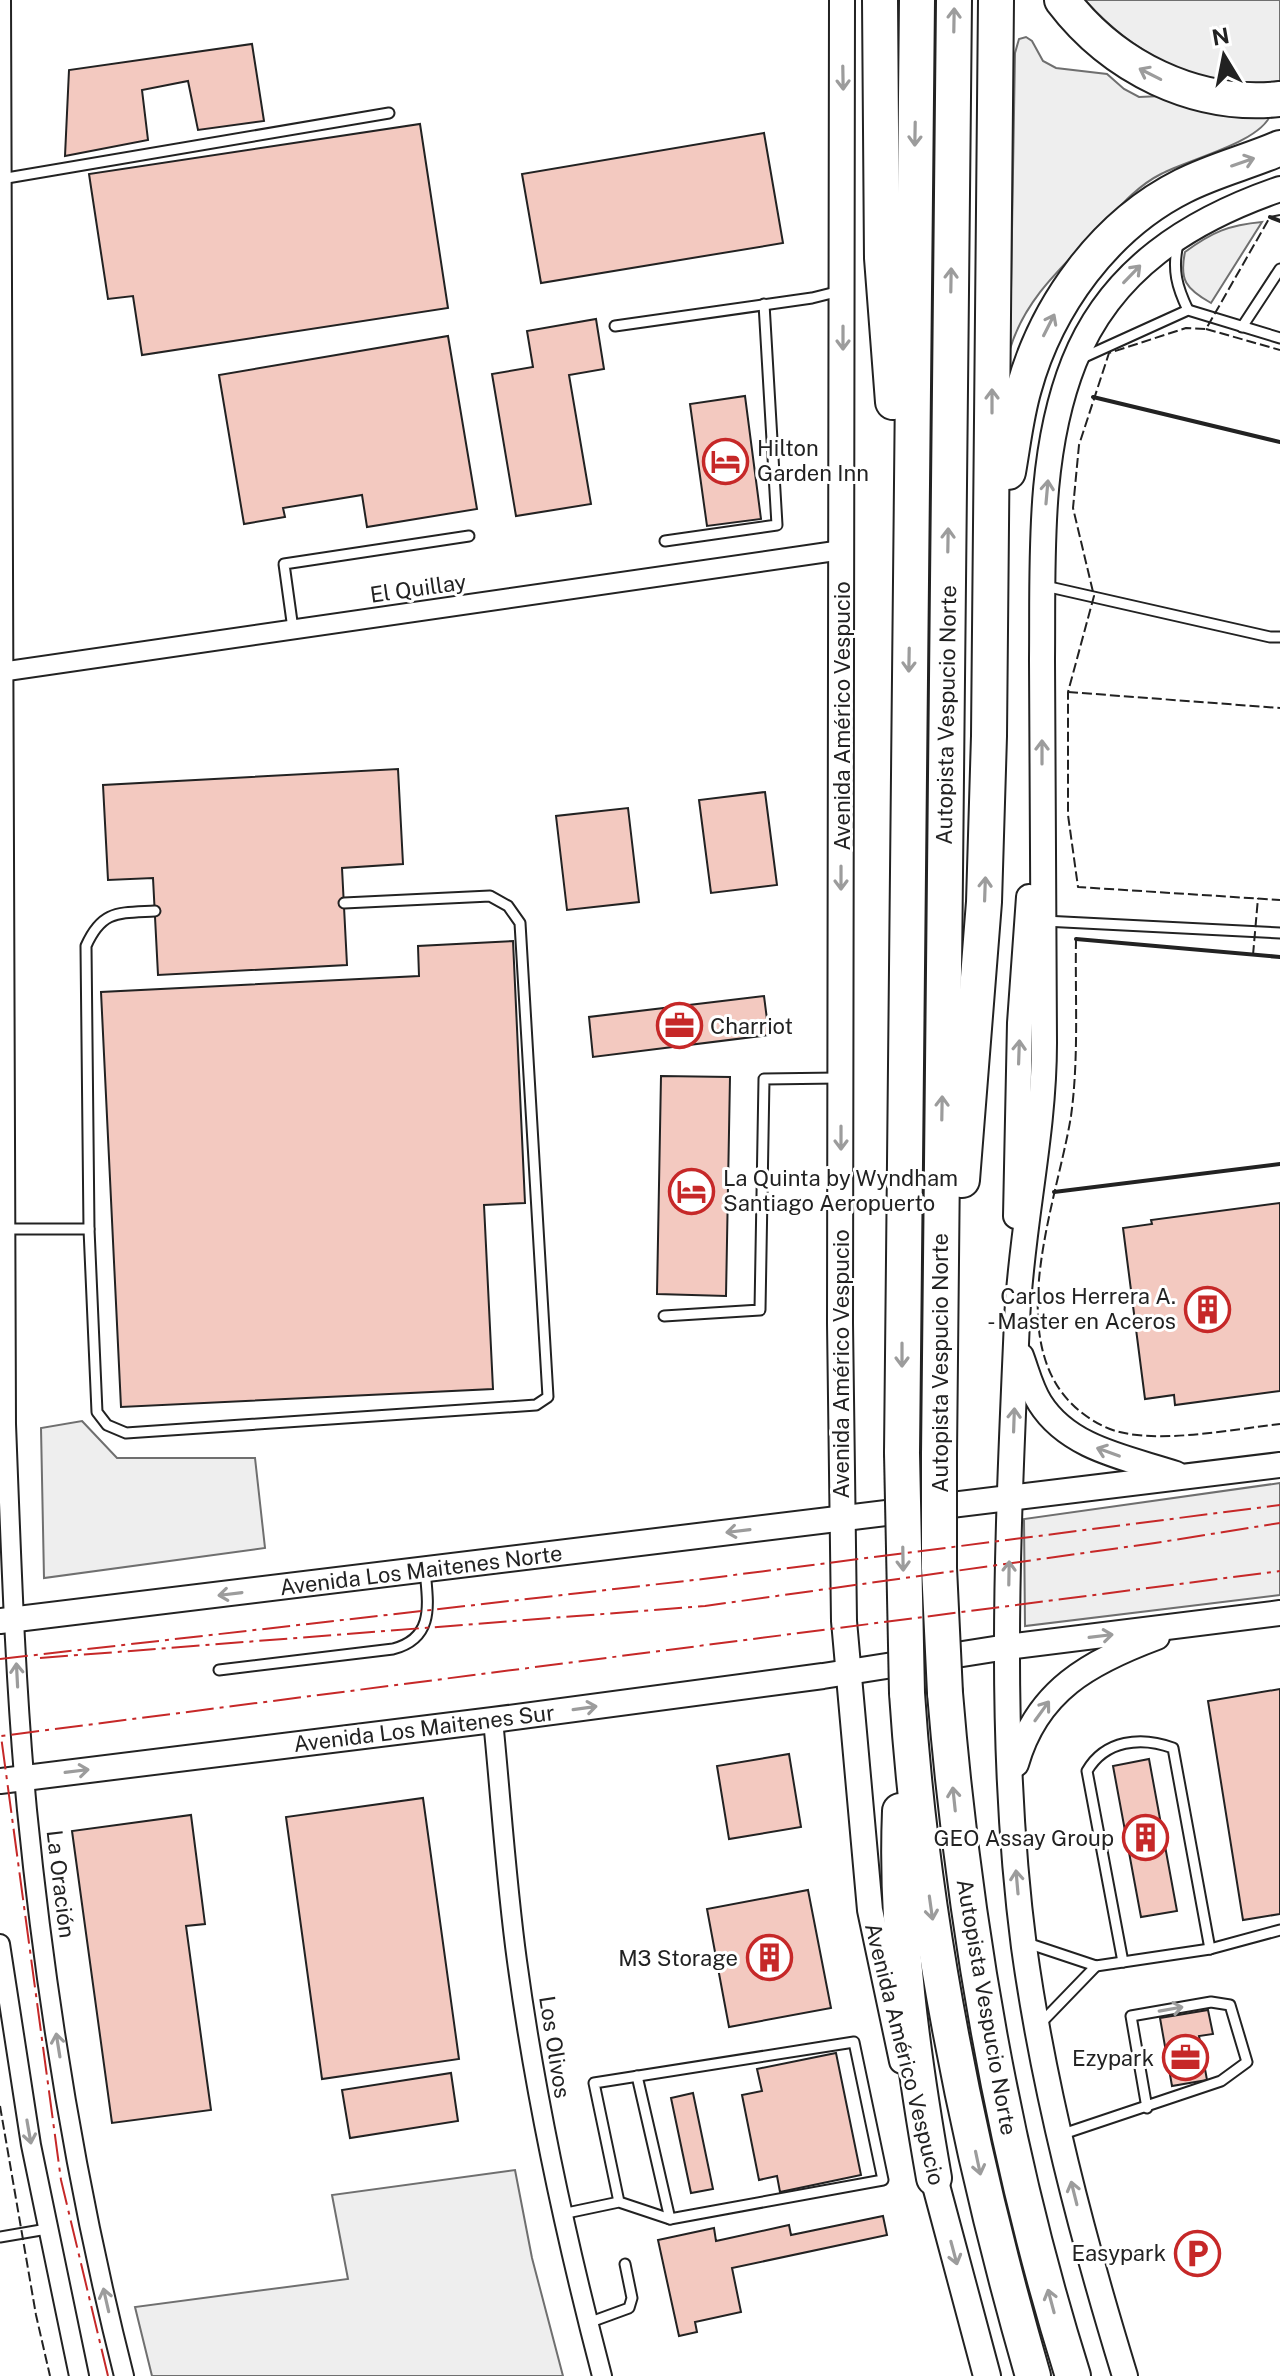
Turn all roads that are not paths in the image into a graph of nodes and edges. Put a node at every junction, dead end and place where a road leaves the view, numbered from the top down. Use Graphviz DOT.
graph roads {
  1 [pos="1,0"];
  2 [pos="842,0"];
  3 [pos="878,0"];
  4 [pos="917,0"];
  5 [pos="954,0"];
  6 [pos="996,0"];
  7 [pos="1062,0"];
  8 [pos="1280,99"];
  9 [pos="389,113"];
  10 [pos="1280,148"];
  11 [pos="1,179"];
  12 [pos="1280,189"];
  13 [pos="1182,233"];
  14 [pos="1280,269"];
  15 [pos="843,290"];
  16 [pos="764,304"];
  17 [pos="1188,310"];
  18 [pos="615,326"];
  19 [pos="1242,327"];
  20 [pos="1280,338"];
  21 [pos="1074,362"];
  22 [pos="469,536"];
  23 [pos="665,541"];
  24 [pos="842,550"];
  25 [pos="991,563"];
  26 [pos="910,582"];
  27 [pos="1043,585"];
  28 [pos="293,630"];
  29 [pos="1280,637"];
  30 [pos="2,672"];
  31 [pos="1042,830"];
  32 [pos="344,903"];
  33 [pos="155,911"];
  34 [pos="1043,921"];
  35 [pos="1280,933"];
  36 [pos="841,1078"];
  37 [pos="6,1229"];
  38 [pos="89,1229"];
  39 [pos="1018,1298"];
  40 [pos="664,1316"];
  41 [pos="940,1326"];
  42 [pos="1016,1341"];
  43 [pos="1280,1465"];
  44 [pos="1182,1476"];
  45 [pos="1011,1498"];
  46 [pos="841,1518"];
  47 [pos="425,1570"];
  48 [pos="1280,1613"];
  49 [pos="7,1621"];
  50 [pos="1193,1624"];
  51 [pos="1007,1647"];
  52 [pos="219,1670"];
  53 [pos="847,1673"];
  54 [pos="908,1706"];
  55 [pos="493,1720"];
  56 [pos="25,1778"];
  57 [pos="0,1781"];
  58 [pos="1011,1782"];
  59 [pos="1280,1930"];
  60 [pos="1024,1942"];
  61 [pos="0,1944"];
  62 [pos="1210,1949"];
  63 [pos="1123,1962"];
  64 [pos="1096,1966"];
  65 [pos="1037,2027"];
  66 [pos="637,2076"];
  67 [pos="1147,2108"];
  68 [pos="1060,2135"];
  69 [pos="934,2178"];
  70 [pos="619,2202"];
  71 [pos="562,2214"];
  72 [pos="670,2219"];
  73 [pos="47,2229"];
  74 [pos="0,2237"];
  75 [pos="625,2264"];
  76 [pos="588,2323"];
  77 [pos="79,2376"];
  78 [pos="124,2376"];
  79 [pos="602,2376"];
  80 [pos="987,2376"];
  81 [pos="1033,2376"];
  82 [pos="1073,2376"];
  83 [pos="1125,2376"];
  1 -- 11 [label="street, La Oración"];
  2 -- 15 [label="street, Avenida Américo Vespucio, one-way"];
  3 -- 26 [label="highway"];
  4 -- 26 [label="highway, Autopista Vespucio Norte, one-way"];
  41 -- 5 [label="highway, Autopista Vespucio Norte, one-way"];
  25 -- 6 [label="highway, one-way"];
  8 -- 7 [label="highway, one-way"];
  9 -- 11 [label="lane"];
  25 -- 10 [label="highway, one-way"];
  11 -- 30 [label="street, La Oración"];
  12 -- 13 [label="street"];
  13 -- 17 [label="lane"];
  21 -- 13 [label="street, one-way"];
  14 -- 19 [label="lane"];
  15 -- 16 [label="lane"];
  15 -- 24 [label="street, Avenida Américo Vespucio, one-way"];
  16 -- 18 [label="lane"];
  16 -- 23 [label="lane"];
  17 -- 19 [label="lane"];
  17 -- 21 [label="lane"];
  19 -- 20 [label="lane"];
  27 -- 21 [label="street, one-way"];
  22 -- 28 [label="lane"];
  24 -- 28 [label="street, El Quillay"];
  24 -- 36 [label="street, Avenida Américo Vespucio, one-way"];
  41 -- 25 [label="highway, one-way"];
  26 -- 54 [label="highway, Autopista Vespucio Norte, one-way, bridge"];
  27 -- 29 [label="lane"];
  31 -- 27 [label="street, one-way"];
  28 -- 30 [label="street, El Quillay"];
  30 -- 37 [label="street, La Oración"];
  31 -- 34 [label="street"];
  39 -- 31 [label="street, one-way"];
  32 -- 38 [label="lane"];
  33 -- 38 [label="lane"];
  34 -- 35 [label="lane"];
  34 -- 39 [label="street"];
  36 -- 40 [label="lane"];
  36 -- 46 [label="street, Avenida Américo Vespucio, one-way"];
  37 -- 38 [label="lane"];
  37 -- 49 [label="street, La Oración"];
  39 -- 42 [label="street"];
  82 -- 41 [label="highway, Autopista Vespucio Norte, one-way, bridge"];
  44 -- 42 [label="street, one-way"];
  45 -- 42 [label="street, one-way"];
  43 -- 44 [label="street, Avenida Los Maitenes Norte"];
  44 -- 45 [label="street, Avenida Los Maitenes Norte"];
  45 -- 46 [label="street, Avenida Los Maitenes Norte"];
  51 -- 45 [label="street, one-way"];
  46 -- 47 [label="street, Avenida Los Maitenes Norte, one-way"];
  46 -- 53 [label="street, Avenida Américo Vespucio"];
  47 -- 49 [label="street, Avenida Los Maitenes Norte, one-way"];
  47 -- 52 [label="lane"];
  48 -- 50 [label="street"];
  56 -- 49 [label="street, La Oración, one-way"];
  51 -- 50 [label="street, Avenida Los Maitenes Sur, one-way"];
  58 -- 50 [label="street, one-way"];
  51 -- 53 [label="street, Avenida Los Maitenes Sur"];
  51 -- 58 [label="street"];
  55 -- 53 [label="street, Avenida Los Maitenes Sur, one-way"];
  53 -- 69 [label="street, Avenida Américo Vespucio"];
  54 -- 69 [label="highway"];
  54 -- 81 [label="highway, Autopista Vespucio Norte, one-way"];
  56 -- 55 [label="street, Avenida Los Maitenes Sur, one-way"];
  55 -- 71 [label="street, Los Olivos"];
  56 -- 57 [label="street, Avenida Los Maitenes Sur"];
  78 -- 56 [label="street, La Oración, one-way"];
  60 -- 58 [label="street, one-way"];
  59 -- 62 [label="lane"];
  60 -- 64 [label="lane"];
  60 -- 65 [label="street"];
  61 -- 73 [label="street, one-way"];
  62 -- 63 [label="lane"];
  62 -- 63 [label="lane"];
  63 -- 64 [label="lane"];
  64 -- 65 [label="lane"];
  65 -- 68 [label="street"];
  66 -- 70 [label="lane"];
  66 -- 72 [label="lane"];
  66 -- 72 [label="lane"];
  67 -- 67 [label="lane, one-way"];
  67 -- 68 [label="lane"];
  83 -- 68 [label="street, one-way"];
  69 -- 80 [label="main road, Avenida Américo Vespucio, one-way"];
  70 -- 71 [label="lane"];
  70 -- 72 [label="lane"];
  71 -- 76 [label="street, Los Olivos"];
  73 -- 74 [label="lane"];
  73 -- 77 [label="street"];
  75 -- 76 [label="lane"];
  76 -- 79 [label="street, Los Olivos"];
}
